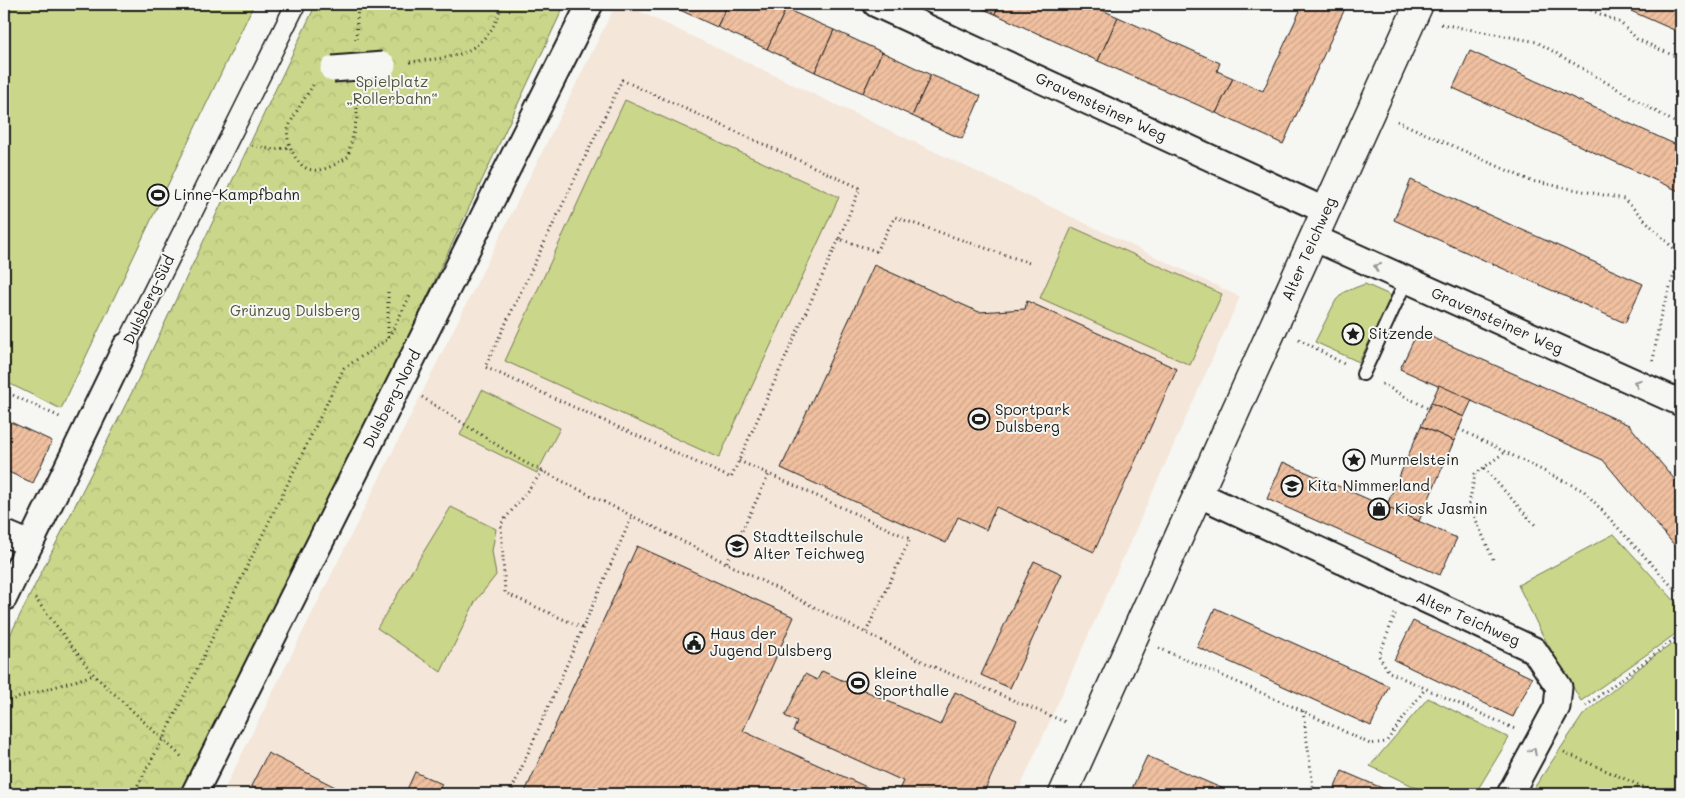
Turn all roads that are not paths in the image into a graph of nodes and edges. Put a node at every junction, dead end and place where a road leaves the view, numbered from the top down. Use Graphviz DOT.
graph roads {
  1 [pos="296,4"];
  2 [pos="590,4"];
  3 [pos="876,4"];
  4 [pos="1416,11"];
  5 [pos="383,65"];
  6 [pos="333,69"];
  7 [pos="1326,211"];
  8 [pos="1314,238"];
  9 [pos="1406,281"];
  10 [pos="126,346"];
  11 [pos="1363,374"];
  12 [pos="1681,403"];
  13 [pos="1198,494"];
  14 [pos="4,532"];
  15 [pos="30,544"];
  16 [pos="4,598"];
  17 [pos="194,794"];
  18 [pos="1063,794"];
  19 [pos="1510,794"];
  1 -- 10 [label="street, Dulsberg-Süd"];
  2 -- 17 [label="street, Dulsberg-Nord"];
  3 -- 7 [label="street, Gravensteiner Weg"];
  4 -- 7 [label="street, Alter Teichweg"];
  5 -- 6 [label="street, bridge"];
  7 -- 8 [label="street, Alter Teichweg"];
  9 -- 8 [label="street, Gravensteiner Weg, one-way"];
  8 -- 13 [label="street, Alter Teichweg"];
  9 -- 11 [label="lane"];
  12 -- 9 [label="street, Gravensteiner Weg, one-way"];
  10 -- 15 [label="street, Dulsberg-Süd"];
  13 -- 18 [label="street, Alter Teichweg"];
  19 -- 13 [label="street, Alter Teichweg, one-way"];
  14 -- 15 [label="street"];
  15 -- 16 [label="street, Dulsberg-Süd"];
}
